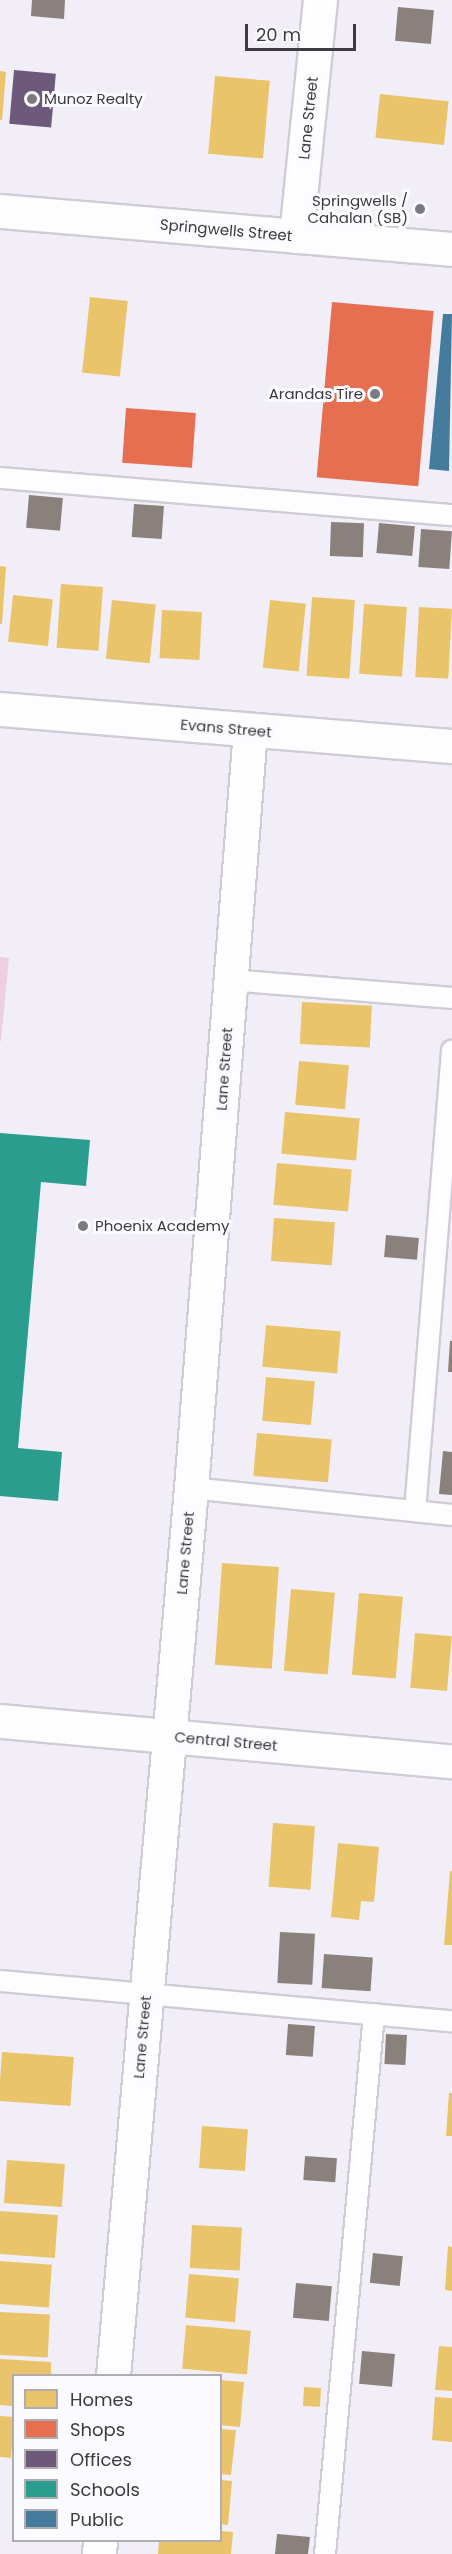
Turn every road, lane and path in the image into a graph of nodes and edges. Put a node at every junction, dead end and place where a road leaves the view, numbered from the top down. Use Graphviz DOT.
graph roads {
  1 [pos="320,0"];
  2 [pos="0,211"];
  3 [pos="296,236"];
  4 [pos="452,249"];
  5 [pos="0,478"];
  6 [pos="452,515"];
  7 [pos="0,709"];
  8 [pos="250,730"];
  9 [pos="452,746"];
  10 [pos="230,980"];
  11 [pos="452,998"];
  12 [pos="452,1050"];
  13 [pos="191,1488"];
  14 [pos="415,1511"];
  15 [pos="452,1515"];
  16 [pos="0,1721"];
  17 [pos="169,1736"];
  18 [pos="452,1761"];
  19 [pos="0,1981"];
  20 [pos="145,1995"];
  21 [pos="374,2014"];
  22 [pos="452,2021"];
  23 [pos="113,2374"];
  24 [pos="325,2554"];
  1 -- 3 [label="street, Lane Street"];
  2 -- 3 [label="street, Springwells Street"];
  3 -- 4 [label="street, Springwells Street"];
  5 -- 6 [label="lane"];
  7 -- 8 [label="street, Evans Street"];
  8 -- 9 [label="street, Evans Street"];
  8 -- 10 [label="street, Lane Street"];
  10 -- 11 [label="lane"];
  10 -- 13 [label="street, Lane Street"];
  12 -- 14 [label="lane"];
  13 -- 14 [label="lane"];
  13 -- 17 [label="street, Lane Street"];
  14 -- 15 [label="lane"];
  16 -- 17 [label="street, Central Street"];
  17 -- 18 [label="street, Central Street"];
  17 -- 20 [label="street, Lane Street"];
  19 -- 20 [label="lane"];
  20 -- 21 [label="lane"];
  20 -- 23 [label="street, Lane Street"];
  21 -- 22 [label="lane"];
  21 -- 24 [label="lane"];
}
